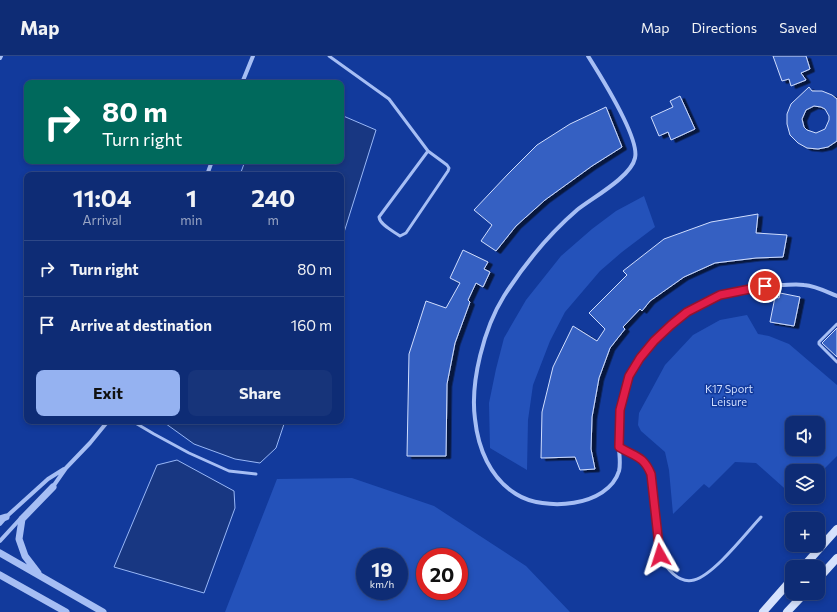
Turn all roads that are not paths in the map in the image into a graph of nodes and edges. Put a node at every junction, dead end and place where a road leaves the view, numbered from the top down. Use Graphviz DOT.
graph roads {
  1 [pos="253,56"];
  2 [pos="329,56"];
  3 [pos="588,56"];
  4 [pos="243,80"];
  5 [pos="428,151"];
  6 [pos="837,296"];
  7 [pos="837,324"];
  8 [pos="837,362"];
  9 [pos="106,424"];
  10 [pos="137,424"];
  11 [pos="619,447"];
  12 [pos="66,468"];
  13 [pos="256,474"];
  14 [pos="53,487"];
  15 [pos="761,517"];
  16 [pos="3,518"];
  17 [pos="0,524"];
  18 [pos="837,529"];
  19 [pos="0,541"];
  20 [pos="0,553"];
  21 [pos="837,558"];
  22 [pos="809,560"];
  23 [pos="825,571"];
  24 [pos="0,575"];
  25 [pos="42,577"];
  26 [pos="785,587"];
  27 [pos="798,600"];
  28 [pos="66,612"];
  29 [pos="103,612"];
  30 [pos="763,612"];
  31 [pos="787,612"];
  1 -- 4 [label="street"];
  2 -- 5 [label="lane"];
  3 -- 11 [label="street"];
  5 -- 5 [label="lane"];
  6 -- 11 [label="street"];
  7 -- 8 [label="lane"];
  9 -- 12 [label="street"];
  10 -- 13 [label="lane"];
  11 -- 15 [label="lane"];
  12 -- 14 [label="street"];
  12 -- 16 [label="street"];
  14 -- 19 [label="street"];
  14 -- 25 [label="street"];
  16 -- 17 [label="street"];
  18 -- 22 [label="main road"];
  20 -- 25 [label="street"];
  21 -- 23 [label="main road"];
  24 -- 28 [label="street"];
  25 -- 29 [label="street"];
  26 -- 30 [label="main road"];
  27 -- 31 [label="main road"];
}
